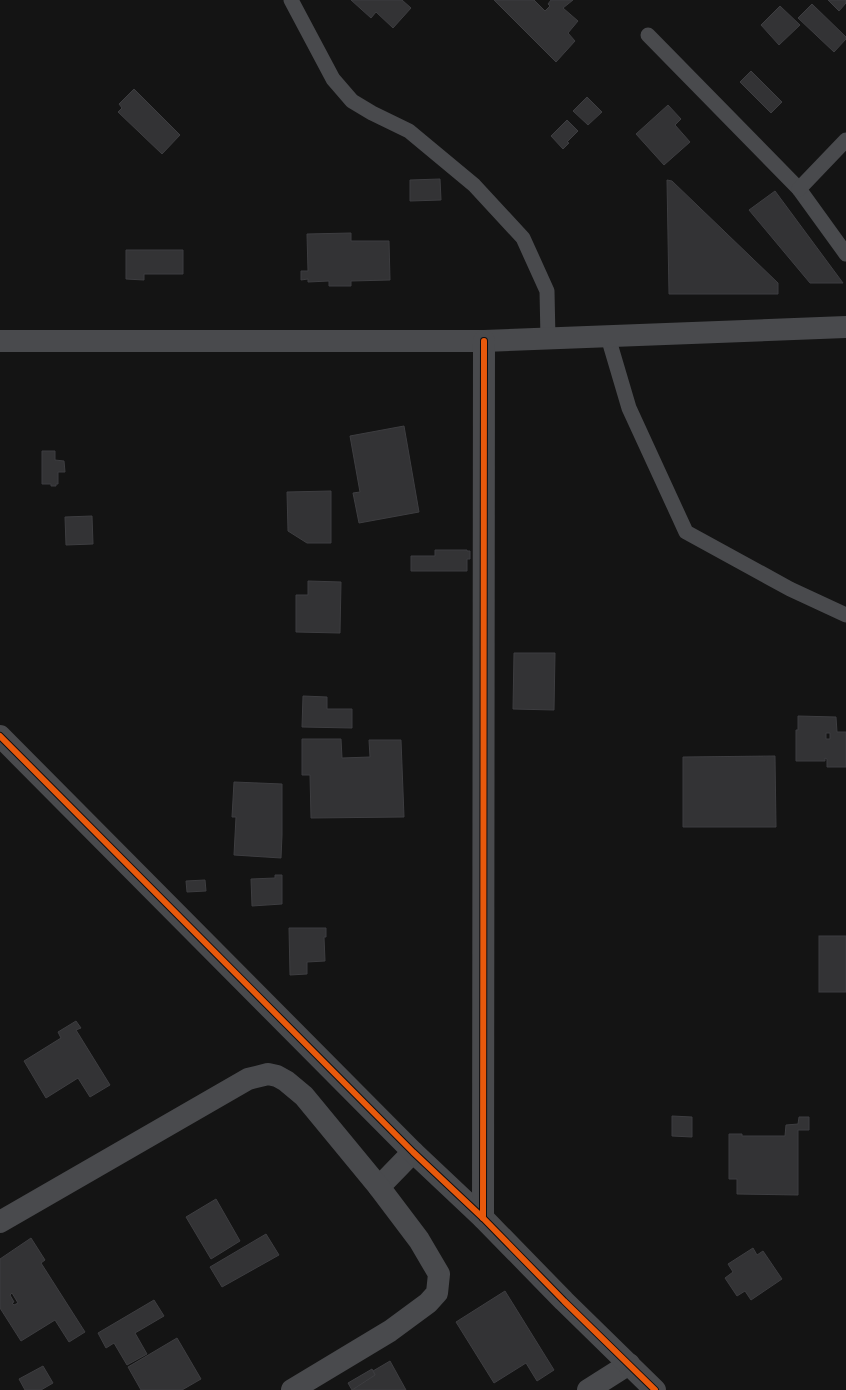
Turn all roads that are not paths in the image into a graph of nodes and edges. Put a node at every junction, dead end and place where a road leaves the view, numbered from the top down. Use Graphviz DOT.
graph roads {
  1 [pos="291,0"];
  2 [pos="648,35"];
  3 [pos="846,140"];
  4 [pos="799,189"];
  5 [pos="846,254"];
  6 [pos="846,327"];
  7 [pos="608,337"];
  8 [pos="548,339"];
  9 [pos="0,341"];
  10 [pos="484,341"];
  11 [pos="846,615"];
  12 [pos="0,736"];
  13 [pos="413,1152"];
  14 [pos="379,1187"];
  15 [pos="483,1218"];
  16 [pos="0,1222"];
  17 [pos="629,1364"];
  18 [pos="292,1390"];
  19 [pos="588,1390"];
  20 [pos="655,1390"];
  1 -- 8 [label="lane"];
  2 -- 4 [label="lane"];
  3 -- 4 [label="lane"];
  4 -- 5 [label="lane"];
  6 -- 7 [label="street"];
  7 -- 8 [label="street"];
  7 -- 11 [label="lane"];
  8 -- 10 [label="street"];
  9 -- 10 [label="street"];
  10 -- 15 [label="street"];
  12 -- 13 [label="street"];
  13 -- 14 [label="street"];
  13 -- 15 [label="street"];
  14 -- 16 [label="street"];
  14 -- 18 [label="street"];
  15 -- 17 [label="street"];
  17 -- 19 [label="street"];
  17 -- 20 [label="street"];
}
